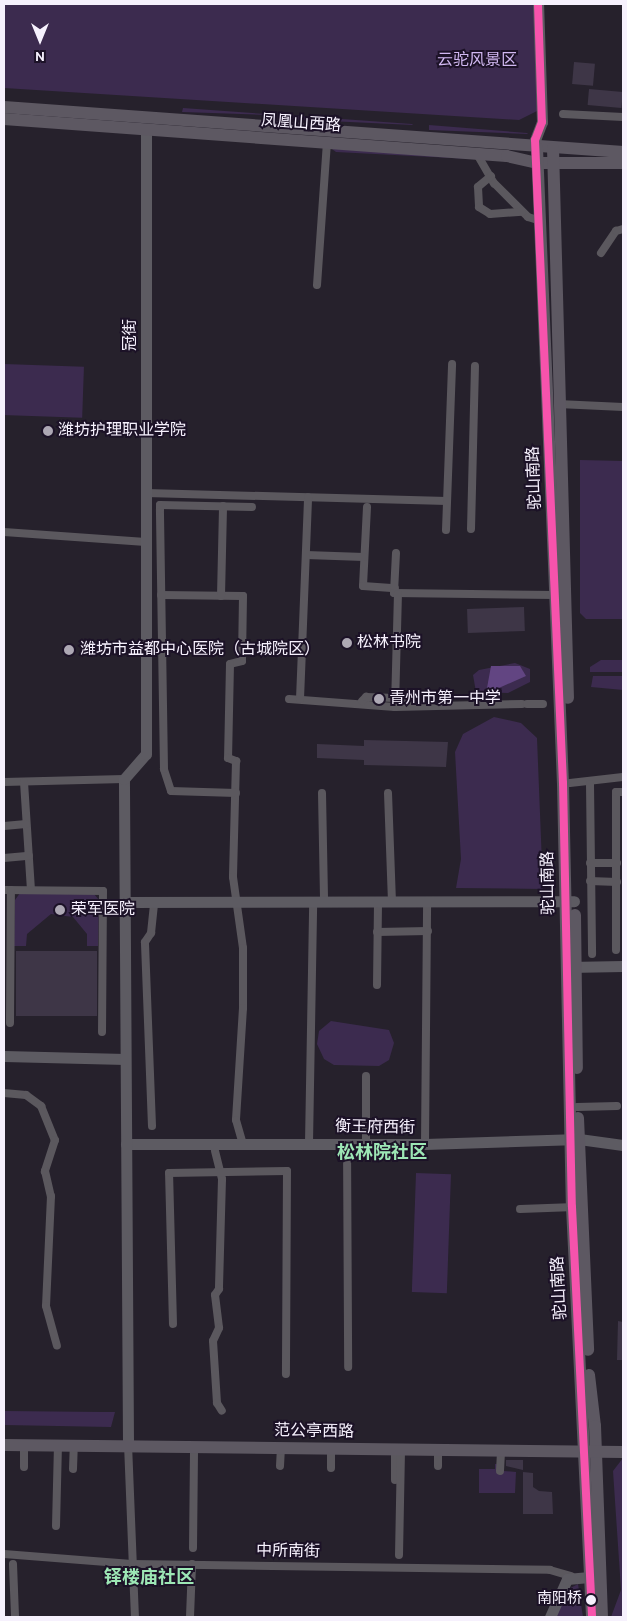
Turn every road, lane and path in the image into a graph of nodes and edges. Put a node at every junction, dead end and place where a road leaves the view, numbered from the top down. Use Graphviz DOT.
graph roads {
  1 [pos="538,4"];
  2 [pos="4,107"];
  3 [pos="562,114"];
  4 [pos="623,117"];
  5 [pos="4,118"];
  6 [pos="542,122"];
  7 [pos="146,129"];
  8 [pos="327,142"];
  9 [pos="537,148"];
  10 [pos="553,148"];
  11 [pos="623,152"];
  12 [pos="477,154"];
  13 [pos="537,163"];
  14 [pos="554,163"];
  15 [pos="623,163"];
  16 [pos="491,176"];
  17 [pos="522,212"];
  18 [pos="541,221"];
  19 [pos="623,230"];
  20 [pos="601,253"];
  21 [pos="317,285"];
  22 [pos="452,364"];
  23 [pos="475,366"];
  24 [pos="558,404"];
  25 [pos="623,407"];
  26 [pos="146,493"];
  27 [pos="308,497"];
  28 [pos="447,501"];
  29 [pos="223,506"];
  30 [pos="252,507"];
  31 [pos="367,508"];
  32 [pos="471,528"];
  33 [pos="446,530"];
  34 [pos="4,532"];
  35 [pos="146,542"];
  36 [pos="396,553"];
  37 [pos="306,555"];
  38 [pos="364,557"];
  39 [pos="396,591"];
  40 [pos="161,595"];
  41 [pos="555,595"];
  42 [pos="221,596"];
  43 [pos="395,698"];
  44 [pos="290,699"];
  45 [pos="300,699"];
  46 [pos="362,701"];
  47 [pos="412,704"];
  48 [pos="543,704"];
  49 [pos="395,707"];
  50 [pos="623,777"];
  51 [pos="124,779"];
  52 [pos="4,782"];
  53 [pos="24,782"];
  54 [pos="570,782"];
  55 [pos="590,784"];
  56 [pos="623,792"];
  57 [pos="236,793"];
  58 [pos="322,793"];
  59 [pos="388,793"];
  60 [pos="26,824"];
  61 [pos="4,826"];
  62 [pos="620,840"];
  63 [pos="29,856"];
  64 [pos="4,858"];
  65 [pos="590,863"];
  66 [pos="617,863"];
  67 [pos="581,872"];
  68 [pos="590,872"];
  69 [pos="590,881"];
  70 [pos="617,882"];
  71 [pos="31,889"];
  72 [pos="7,890"];
  73 [pos="570,901"];
  74 [pos="125,902"];
  75 [pos="154,902"];
  76 [pos="239,902"];
  77 [pos="318,902"];
  78 [pos="378,902"];
  79 [pos="392,902"];
  80 [pos="427,902"];
  81 [pos="620,905"];
  82 [pos="428,931"];
  83 [pos="378,932"];
  84 [pos="616,950"];
  85 [pos="592,954"];
  86 [pos="623,966"];
  87 [pos="572,967"];
  88 [pos="377,985"];
  89 [pos="10,1023"];
  90 [pos="102,1032"];
  91 [pos="4,1056"];
  92 [pos="125,1059"];
  93 [pos="366,1076"];
  94 [pos="4,1093"];
  95 [pos="618,1106"];
  96 [pos="578,1108"];
  97 [pos="152,1126"];
  98 [pos="574,1139"];
  99 [pos="309,1143"];
  100 [pos="348,1143"];
  101 [pos="366,1143"];
  102 [pos="126,1144"];
  103 [pos="243,1144"];
  104 [pos="425,1144"];
  105 [pos="623,1145"];
  106 [pos="215,1151"];
  107 [pos="217,1171"];
  108 [pos="577,1207"];
  109 [pos="520,1209"];
  110 [pos="173,1324"];
  111 [pos="57,1346"];
  112 [pos="348,1367"];
  113 [pos="286,1374"];
  114 [pos="222,1411"];
  115 [pos="4,1441"];
  116 [pos="128,1444"];
  117 [pos="623,1444"];
  118 [pos="4,1445"];
  119 [pos="24,1445"];
  120 [pos="58,1445"];
  121 [pos="74,1445"];
  122 [pos="194,1446"];
  123 [pos="281,1447"];
  124 [pos="590,1447"];
  125 [pos="330,1448"];
  126 [pos="398,1449"];
  127 [pos="438,1449"];
  128 [pos="500,1450"];
  129 [pos="623,1452"];
  130 [pos="280,1466"];
  131 [pos="438,1466"];
  132 [pos="24,1467"];
  133 [pos="330,1468"];
  134 [pos="73,1469"];
  135 [pos="500,1471"];
  136 [pos="395,1480"];
  137 [pos="56,1526"];
  138 [pos="192,1548"];
  139 [pos="4,1554"];
  140 [pos="399,1555"];
  141 [pos="13,1564"];
  142 [pos="132,1564"];
  143 [pos="192,1564"];
  144 [pos="571,1576"];
  145 [pos="592,1577"];
  146 [pos="597,1614"];
  147 [pos="16,1617"];
  148 [pos="135,1617"];
  149 [pos="190,1617"];
  150 [pos="550,1617"];
  1 -- 6 [label="street"];
  2 -- 9 [label="main road, 凤凰山西路"];
  3 -- 4 [label="street"];
  5 -- 7 [label="main road, 凤凰山西路"];
  6 -- 9 [label="street"];
  6 -- 10 [label="street"];
  7 -- 8 [label="main road, 凤凰山西路"];
  7 -- 26 [label="street, 冠街"];
  8 -- 12 [label="main road, 凤凰山西路"];
  8 -- 21 [label="street"];
  9 -- 10 [label="main road, 凤凰山西路"];
  9 -- 13 [label="main road, 驼山南路"];
  10 -- 11 [label="main road, 凤凰山西路"];
  10 -- 14 [label="main road, 驼山南路"];
  12 -- 13 [label="main road, 凤凰山西路"];
  12 -- 16 [label="street"];
  13 -- 14 [label="main road, 凤凰山西路"];
  13 -- 18 [label="main road, 驼山南路"];
  14 -- 15 [label="main road, 凤凰山西路"];
  14 -- 24 [label="main road, 驼山南路"];
  16 -- 17 [label="street"];
  16 -- 17 [label="street"];
  17 -- 18 [label="street"];
  18 -- 41 [label="main road, 驼山南路"];
  19 -- 20 [label="street"];
  22 -- 28 [label="street"];
  23 -- 32 [label="street"];
  24 -- 25 [label="street"];
  24 -- 54 [label="main road, 驼山南路"];
  26 -- 27 [label="street"];
  26 -- 35 [label="street, 冠街"];
  27 -- 28 [label="street"];
  27 -- 37 [label="street"];
  28 -- 33 [label="street"];
  29 -- 30 [label="street"];
  29 -- 40 [label="street"];
  29 -- 42 [label="street"];
  31 -- 38 [label="street"];
  34 -- 35 [label="street"];
  35 -- 51 [label="street, 冠街"];
  36 -- 39 [label="street"];
  37 -- 38 [label="street"];
  37 -- 45 [label="street"];
  38 -- 39 [label="street"];
  39 -- 41 [label="street"];
  39 -- 43 [label="street"];
  40 -- 42 [label="street"];
  40 -- 57 [label="street"];
  41 -- 73 [label="main road, 驼山南路"];
  42 -- 57 [label="street"];
  43 -- 46 [label="street"];
  43 -- 47 [label="street"];
  43 -- 49 [label="street"];
  44 -- 45 [label="street"];
  45 -- 46 [label="street"];
  46 -- 49 [label="street"];
  47 -- 48 [label="street"];
  47 -- 49 [label="street"];
  50 -- 54 [label="street"];
  51 -- 53 [label="street"];
  51 -- 74 [label="street"];
  52 -- 53 [label="street"];
  53 -- 60 [label="street"];
  54 -- 73 [label="main road, 驼山南路"];
  55 -- 65 [label="street"];
  56 -- 62 [label="street"];
  57 -- 76 [label="street"];
  58 -- 77 [label="street"];
  59 -- 79 [label="street"];
  60 -- 61 [label="street"];
  60 -- 63 [label="street"];
  62 -- 66 [label="street"];
  63 -- 64 [label="street"];
  63 -- 71 [label="street"];
  65 -- 66 [label="street"];
  65 -- 68 [label="street"];
  66 -- 70 [label="street"];
  67 -- 68 [label="street"];
  68 -- 69 [label="street"];
  69 -- 70 [label="street"];
  69 -- 85 [label="street"];
  70 -- 81 [label="street"];
  71 -- 72 [label="street"];
  71 -- 90 [label="street"];
  72 -- 89 [label="street"];
  73 -- 80 [label="street"];
  73 -- 87 [label="main road, 驼山南路"];
  74 -- 75 [label="street"];
  74 -- 92 [label="street"];
  75 -- 76 [label="street"];
  75 -- 97 [label="street"];
  76 -- 77 [label="street"];
  76 -- 103 [label="street"];
  77 -- 78 [label="street"];
  77 -- 99 [label="street"];
  78 -- 79 [label="street"];
  78 -- 83 [label="street"];
  79 -- 80 [label="street"];
  80 -- 82 [label="street"];
  81 -- 84 [label="street"];
  82 -- 83 [label="street"];
  82 -- 104 [label="street"];
  83 -- 88 [label="street"];
  86 -- 87 [label="street"];
  87 -- 96 [label="main road, 驼山南路"];
  87 -- 98 [label="main road, 驼山南路"];
  91 -- 92 [label="street"];
  92 -- 102 [label="street"];
  93 -- 101 [label="street"];
  94 -- 111 [label="street"];
  95 -- 96 [label="street"];
  96 -- 98 [label="main road, 驼山南路"];
  98 -- 104 [label="street, 衡王府西街"];
  98 -- 105 [label="street, 衡王府西街"];
  98 -- 108 [label="main road, 驼山南路"];
  99 -- 100 [label="street, 衡王府西街"];
  99 -- 103 [label="street, 衡王府西街"];
  100 -- 101 [label="street, 衡王府西街"];
  100 -- 112 [label="street"];
  101 -- 104 [label="street, 衡王府西街"];
  102 -- 103 [label="street, 衡王府西街"];
  102 -- 116 [label="street"];
  106 -- 107 [label="street"];
  107 -- 110 [label="street"];
  107 -- 113 [label="street"];
  107 -- 114 [label="street"];
  108 -- 109 [label="street"];
  108 -- 124 [label="main road, 驼山南路"];
  115 -- 116 [label="main road, 范公亭西路"];
  116 -- 121 [label="main road, 范公亭西路"];
  116 -- 122 [label="main road, 范公亭西路"];
  116 -- 124 [label="main road, 范公亭西路"];
  116 -- 142 [label="street"];
  117 -- 124 [label="main road, 范公亭西路"];
  118 -- 119 [label="main road, 范公亭西路"];
  119 -- 120 [label="main road, 范公亭西路"];
  119 -- 132 [label="street"];
  120 -- 121 [label="main road, 范公亭西路"];
  120 -- 137 [label="street"];
  121 -- 134 [label="street"];
  122 -- 123 [label="main road, 范公亭西路"];
  122 -- 138 [label="street"];
  123 -- 125 [label="main road, 范公亭西路"];
  123 -- 130 [label="street"];
  124 -- 128 [label="main road, 范公亭西路"];
  124 -- 129 [label="main road, 范公亭西路"];
  124 -- 145 [label="main road, 驼山南路"];
  124 -- 146 [label="main road, 驼山南路"];
  125 -- 126 [label="main road, 范公亭西路"];
  125 -- 133 [label="street"];
  126 -- 127 [label="main road, 范公亭西路"];
  126 -- 136 [label="street"];
  126 -- 140 [label="street"];
  127 -- 128 [label="main road, 范公亭西路"];
  127 -- 131 [label="street"];
  128 -- 135 [label="street"];
  139 -- 142 [label="street, 中所南街"];
  141 -- 147 [label="street"];
  142 -- 143 [label="street, 中所南街"];
  142 -- 148 [label="street"];
  143 -- 144 [label="street, 中所南街"];
  143 -- 149 [label="street"];
  144 -- 145 [label="street"];
  144 -- 150 [label="street"];
  145 -- 146 [label="main road, 驼山南路"];
}
